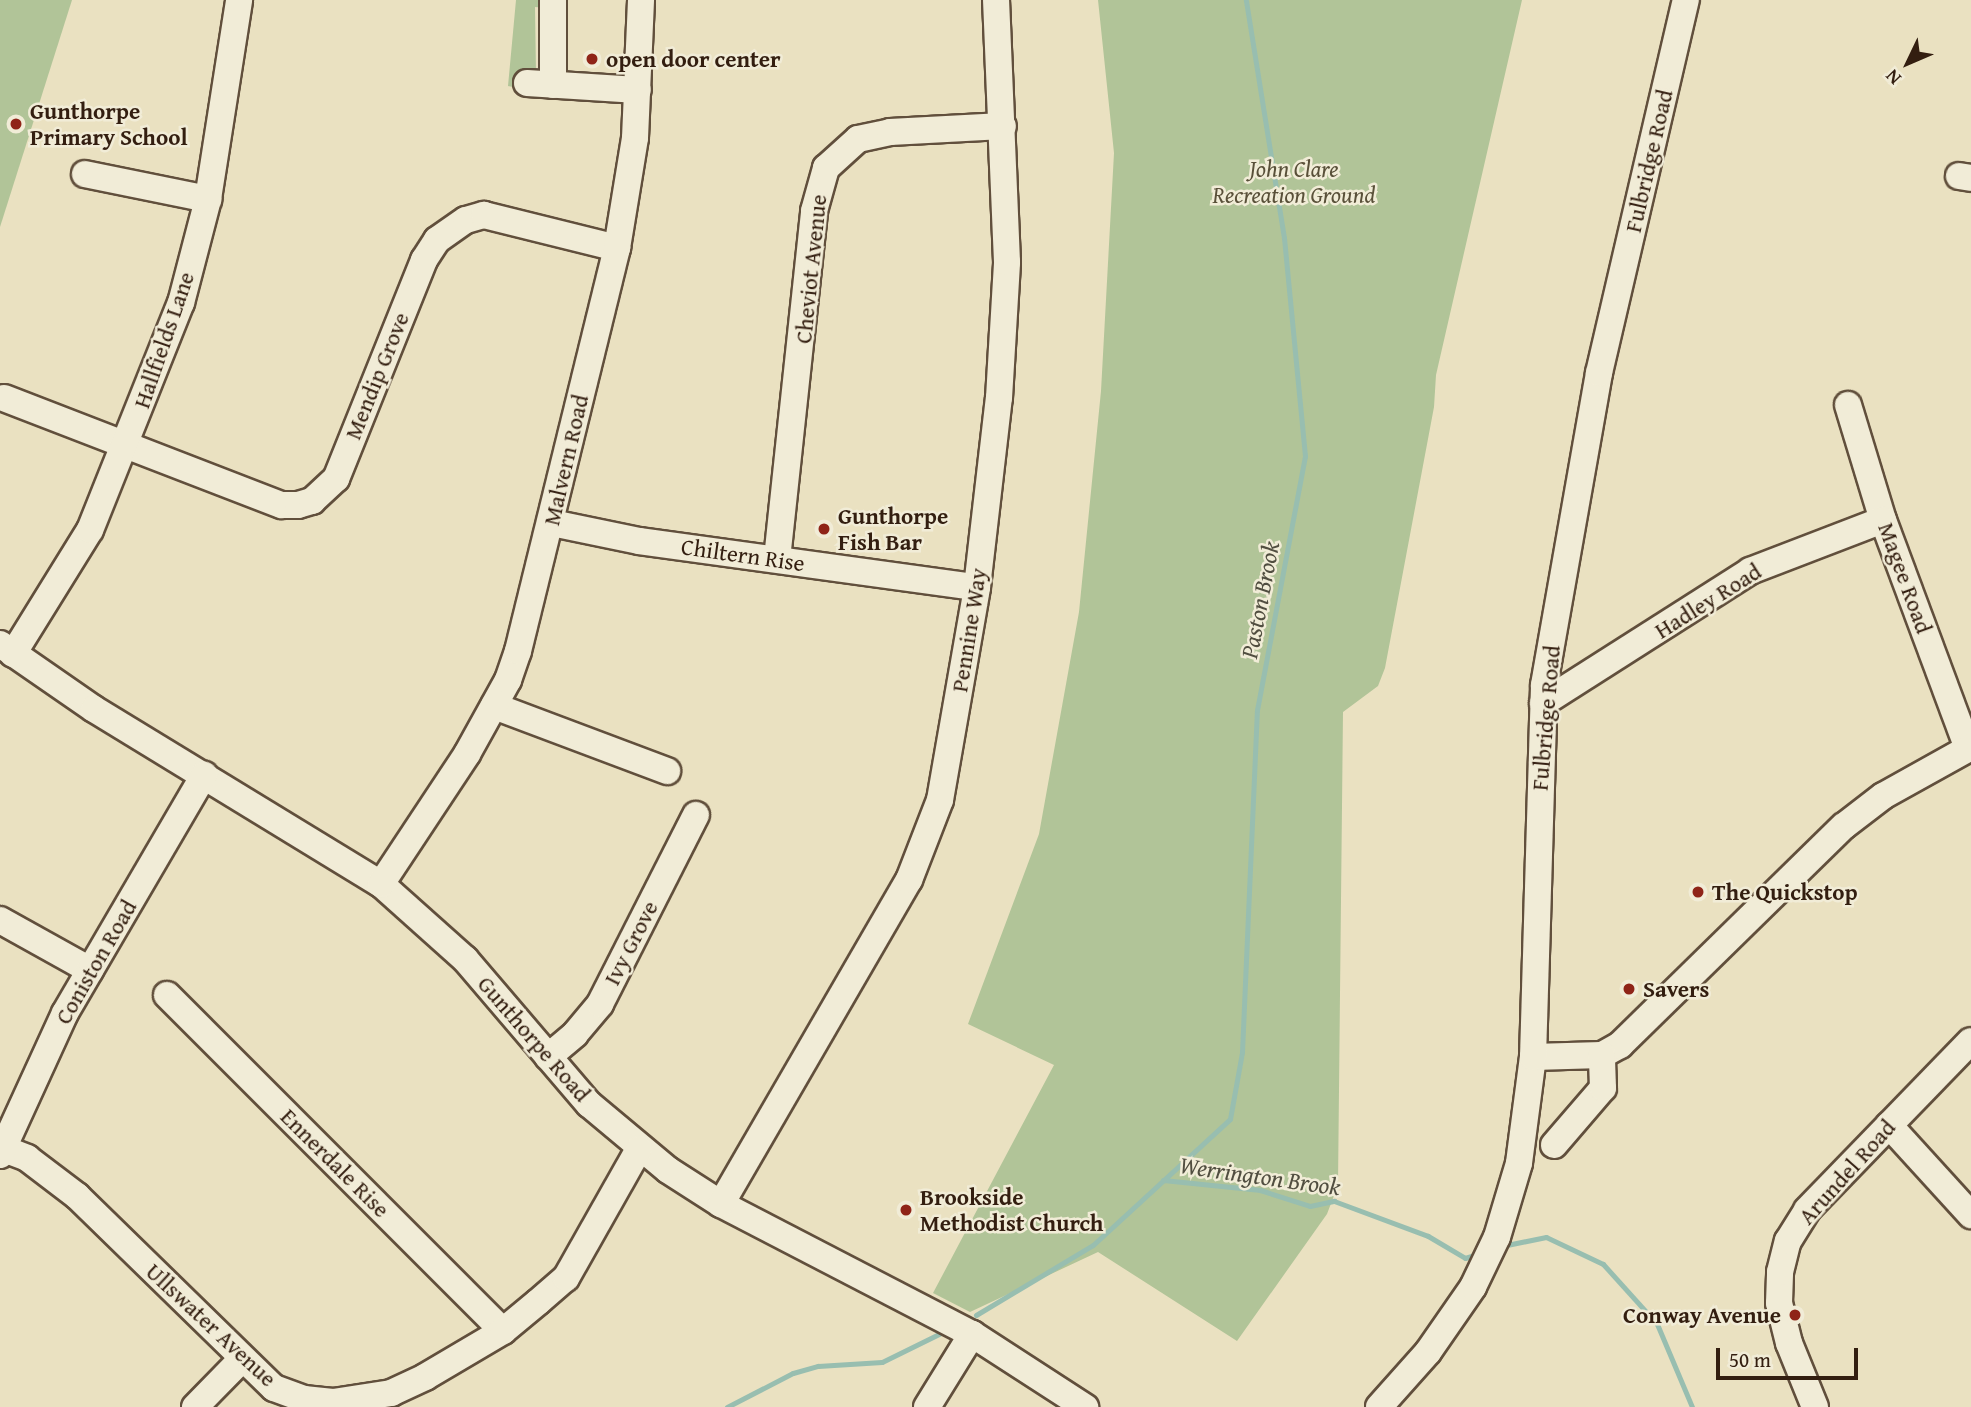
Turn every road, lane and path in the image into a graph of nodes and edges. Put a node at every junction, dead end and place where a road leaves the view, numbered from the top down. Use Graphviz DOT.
graph roads {
  1 [pos="239,0"];
  2 [pos="553,0"];
  3 [pos="641,0"];
  4 [pos="996,0"];
  5 [pos="1686,0"];
  6 [pos="638,90"];
  7 [pos="1003,126"];
  8 [pos="85,174"];
  9 [pos="208,199"];
  10 [pos="617,248"];
  11 [pos="4,398"];
  12 [pos="1848,405"];
  13 [pos="126,446"];
  14 [pos="1883,520"];
  15 [pos="552,523"];
  16 [pos="777,559"];
  17 [pos="977,587"];
  18 [pos="6,649"];
  19 [pos="1543,703"];
  20 [pos="494,706"];
  21 [pos="1970,748"];
  22 [pos="667,771"];
  23 [pos="204,775"];
  24 [pos="696,815"];
  25 [pos="381,884"];
  26 [pos="0,920"];
  27 [pos="90,970"];
  28 [pos="167,995"];
  29 [pos="1971,1041"];
  30 [pos="1602,1055"];
  31 [pos="548,1057"];
  32 [pos="1532,1057"];
  33 [pos="1889,1125"];
  34 [pos="1554,1145"];
  35 [pos="639,1149"];
  36 [pos="2,1152"];
  37 [pos="721,1204"];
  38 [pos="1971,1215"];
  39 [pos="503,1331"];
  40 [pos="972,1334"];
  41 [pos="242,1359"];
  42 [pos="195,1407"];
  43 [pos="927,1407"];
  44 [pos="1085,1407"];
  45 [pos="1380,1407"];
  46 [pos="1815,1407"];
  1 -- 9 [label="street, Hallfields Lane"];
  2 -- 6 [label="street"];
  3 -- 6 [label="street, Malvern Road"];
  4 -- 7 [label="street, Pennine Way"];
  5 -- 19 [label="street, Fulbridge Road"];
  6 -- 10 [label="street, Malvern Road"];
  7 -- 16 [label="street, Cheviot Avenue"];
  7 -- 17 [label="street, Pennine Way"];
  8 -- 9 [label="street"];
  9 -- 13 [label="street, Hallfields Lane"];
  10 -- 13 [label="street, Mendip Grove"];
  10 -- 15 [label="street, Malvern Road"];
  11 -- 13 [label="street, Mendip Grove"];
  12 -- 14 [label="street, Magee Road"];
  13 -- 18 [label="street, Hallfields Lane"];
  14 -- 19 [label="street, Hadley Road"];
  14 -- 21 [label="street, Magee Road"];
  15 -- 16 [label="street, Chiltern Rise"];
  15 -- 20 [label="street, Malvern Road"];
  16 -- 17 [label="street, Chiltern Rise"];
  17 -- 37 [label="street, Pennine Way"];
  18 -- 23 [label="street, Gunthorpe Road"];
  19 -- 32 [label="street, Fulbridge Road"];
  20 -- 22 [label="street"];
  20 -- 25 [label="street, Malvern Road"];
  21 -- 30 [label="street"];
  23 -- 25 [label="street, Gunthorpe Road"];
  23 -- 27 [label="street, Coniston Road"];
  24 -- 31 [label="street, Ivy Grove"];
  25 -- 31 [label="street, Gunthorpe Road"];
  26 -- 27 [label="street"];
  27 -- 36 [label="street, Coniston Road"];
  28 -- 39 [label="street, Ennerdale Rise"];
  29 -- 33 [label="street, Arundel Road"];
  30 -- 32 [label="street"];
  30 -- 34 [label="street"];
  31 -- 35 [label="street, Gunthorpe Road"];
  32 -- 45 [label="street, Fulbridge Road"];
  33 -- 38 [label="street"];
  33 -- 46 [label="street, Arundel Road"];
  35 -- 37 [label="street, Gunthorpe Road"];
  35 -- 39 [label="street, Ullswater Avenue"];
  36 -- 41 [label="street, Ullswater Avenue"];
  37 -- 40 [label="street, Gunthorpe Road"];
  39 -- 41 [label="street, Ullswater Avenue"];
  40 -- 43 [label="street"];
  40 -- 44 [label="street, Gunthorpe Road"];
  41 -- 42 [label="street"];
}
